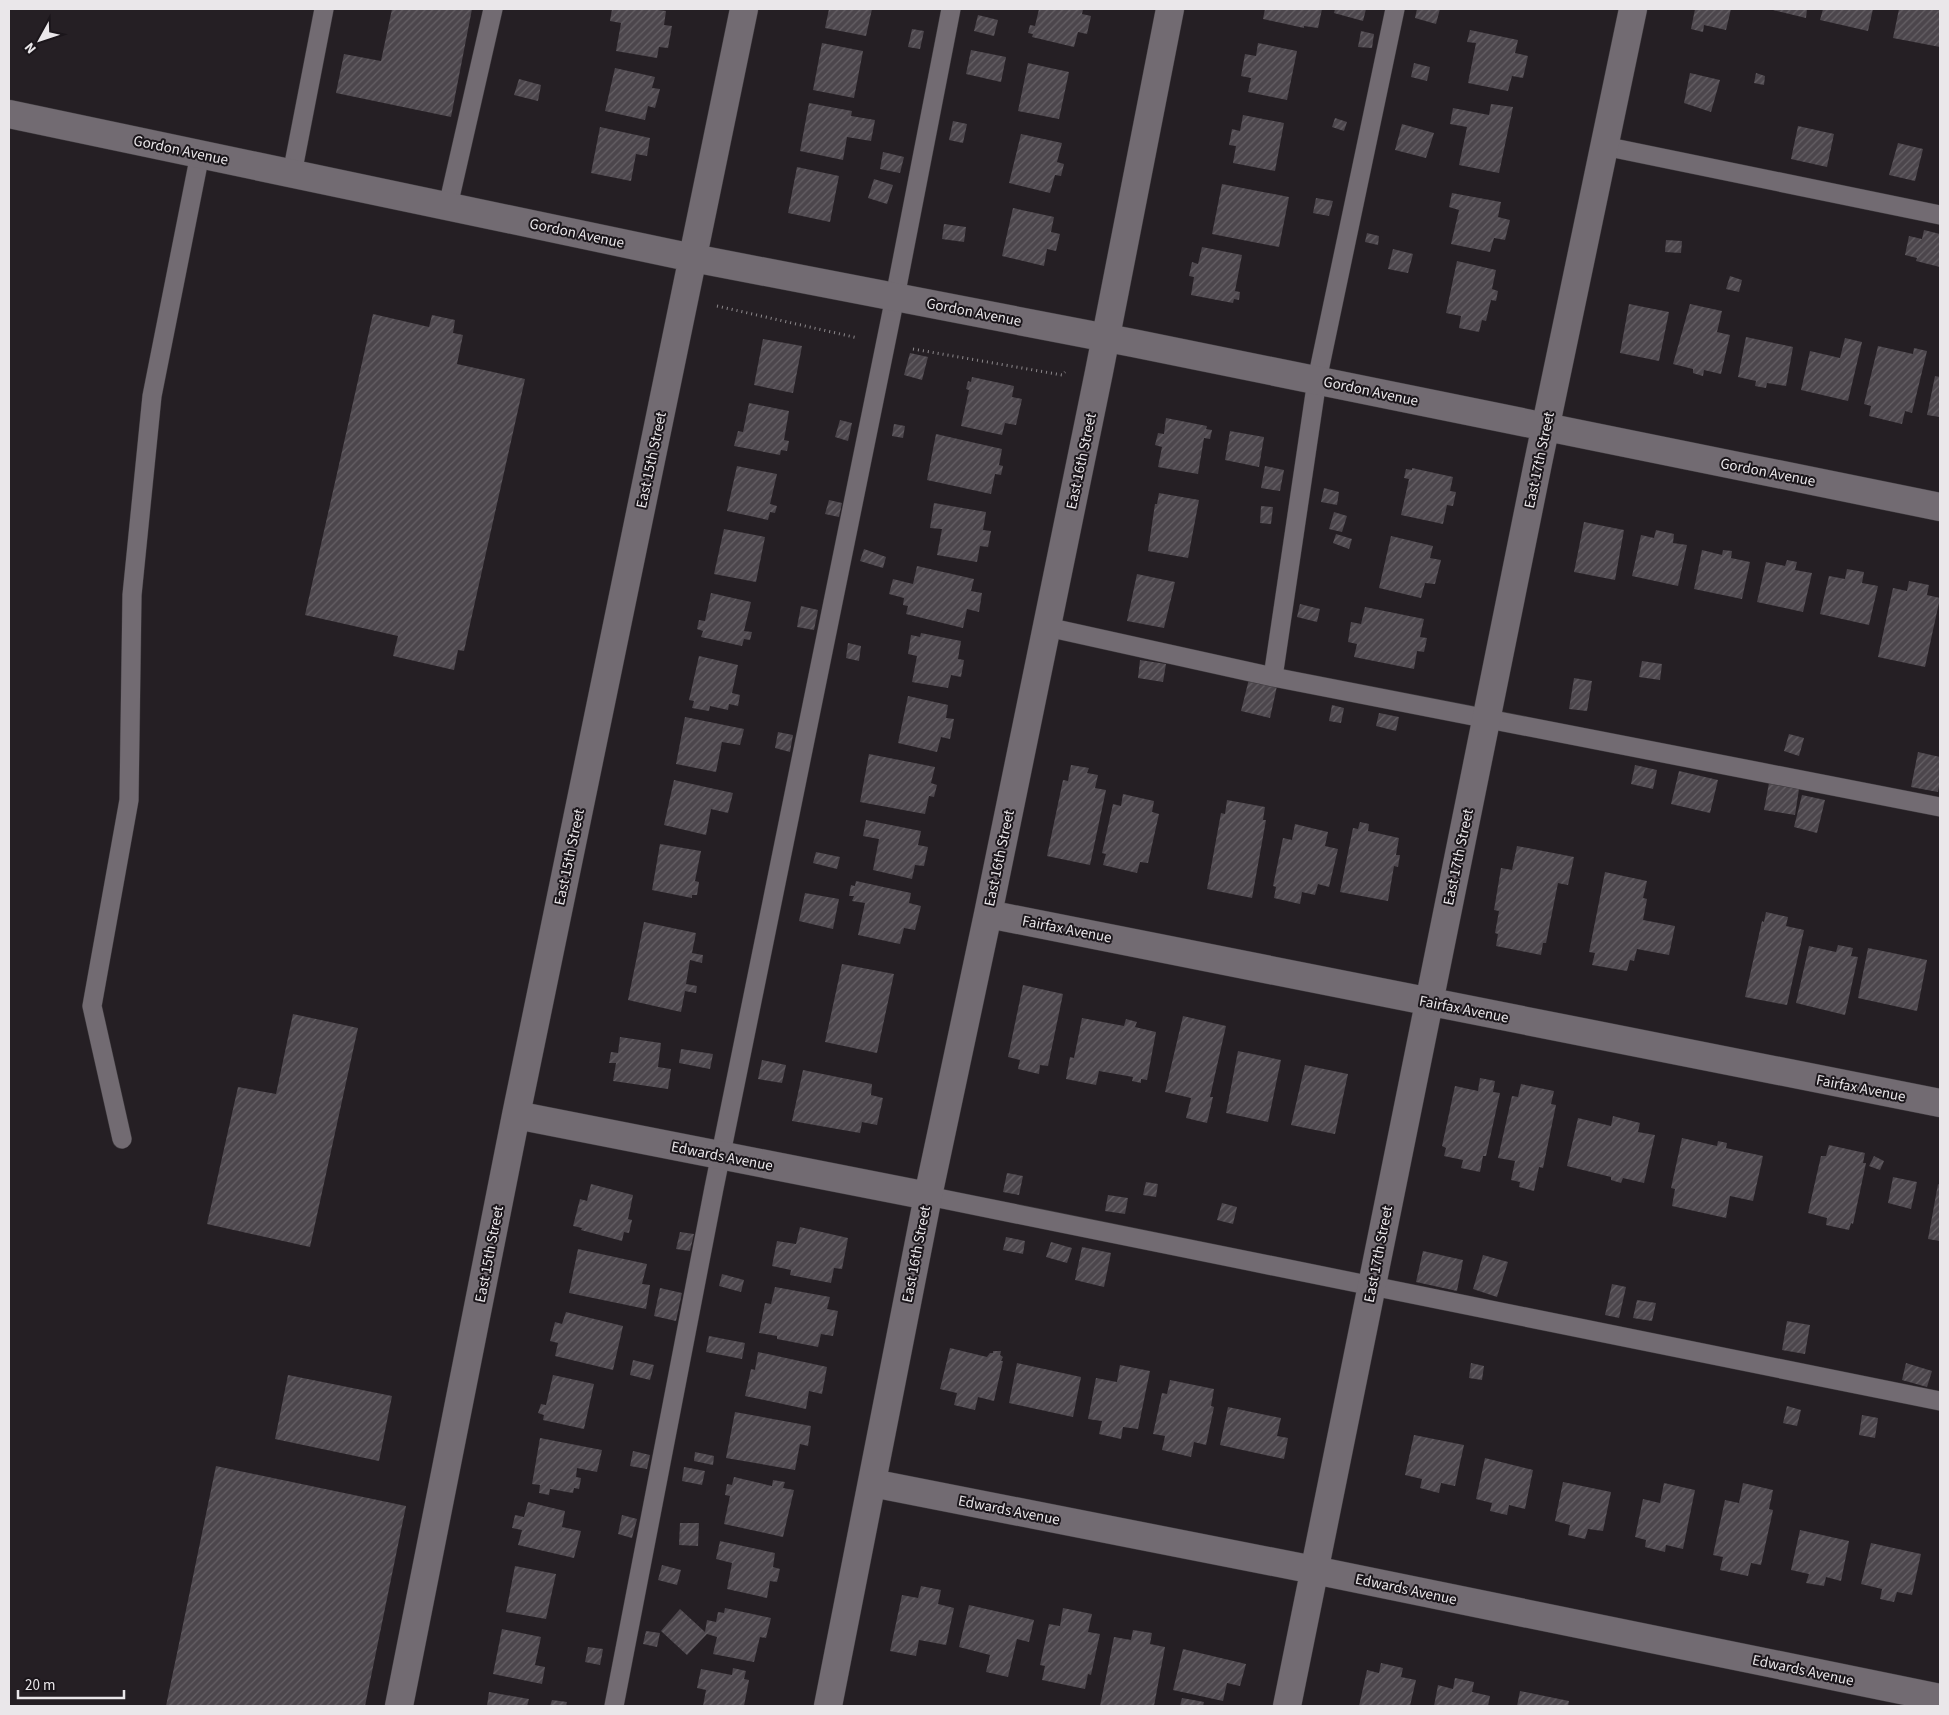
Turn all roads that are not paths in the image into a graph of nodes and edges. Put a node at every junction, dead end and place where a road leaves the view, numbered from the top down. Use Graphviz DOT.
graph roads {
  1 [pos="324,9"];
  2 [pos="492,9"];
  3 [pos="744,9"];
  4 [pos="951,9"];
  5 [pos="1170,9"];
  6 [pos="1395,9"];
  7 [pos="1633,9"];
  8 [pos="9,114"];
  9 [pos="1604,146"];
  10 [pos="200,154"];
  11 [pos="292,174"];
  12 [pos="448,206"];
  13 [pos="1940,215"];
  14 [pos="693,258"];
  15 [pos="895,297"];
  16 [pos="1106,337"];
  17 [pos="1317,380"];
  18 [pos="1546,427"];
  19 [pos="1940,507"];
  20 [pos="1047,627"];
  21 [pos="1273,677"];
  22 [pos="1486,718"];
  23 [pos="1940,806"];
  24 [pos="988,914"];
  25 [pos="1428,1002"];
  26 [pos="1940,1103"];
  27 [pos="516,1116"];
  28 [pos="122,1139"];
  29 [pos="721,1155"];
  30 [pos="928,1196"];
  31 [pos="1371,1286"];
  32 [pos="1940,1401"];
  33 [pos="872,1483"];
  34 [pos="1314,1570"];
  35 [pos="1940,1698"];
  36 [pos="399,1706"];
  37 [pos="614,1706"];
  38 [pos="828,1706"];
  39 [pos="1287,1706"];
  1 -- 11 [label="lane"];
  2 -- 12 [label="lane"];
  3 -- 14 [label="street, East 15th Street"];
  4 -- 15 [label="lane"];
  5 -- 16 [label="street, East 16th Street"];
  6 -- 17 [label="lane"];
  7 -- 9 [label="street, East 17th Street"];
  8 -- 10 [label="street, Gordon Avenue"];
  9 -- 13 [label="lane"];
  9 -- 18 [label="street, East 17th Street"];
  10 -- 11 [label="street, Gordon Avenue"];
  10 -- 28 [label="lane"];
  11 -- 12 [label="street, Gordon Avenue"];
  12 -- 14 [label="street, Gordon Avenue"];
  14 -- 15 [label="street, Gordon Avenue"];
  14 -- 27 [label="street, East 15th Street"];
  15 -- 16 [label="street, Gordon Avenue"];
  15 -- 29 [label="lane"];
  16 -- 17 [label="street, Gordon Avenue"];
  16 -- 20 [label="street, East 16th Street"];
  17 -- 18 [label="street, Gordon Avenue"];
  17 -- 21 [label="lane"];
  18 -- 19 [label="street, Gordon Avenue"];
  18 -- 22 [label="street, East 17th Street"];
  20 -- 21 [label="lane"];
  20 -- 24 [label="street, East 16th Street"];
  21 -- 22 [label="lane"];
  22 -- 23 [label="lane"];
  22 -- 25 [label="street, East 17th Street"];
  24 -- 25 [label="street, Fairfax Avenue"];
  24 -- 30 [label="street, East 16th Street"];
  25 -- 26 [label="street, Fairfax Avenue"];
  25 -- 31 [label="street, East 17th Street"];
  27 -- 29 [label="street, Edwards Avenue"];
  27 -- 36 [label="street, East 15th Street"];
  29 -- 30 [label="street, Edwards Avenue"];
  29 -- 37 [label="lane"];
  30 -- 31 [label="lane"];
  30 -- 33 [label="street, East 16th Street"];
  31 -- 32 [label="lane"];
  31 -- 34 [label="street, East 17th Street"];
  33 -- 34 [label="street, Edwards Avenue"];
  33 -- 38 [label="street, East 16th Street"];
  34 -- 35 [label="street, Edwards Avenue"];
  34 -- 39 [label="street, East 17th Street"];
}
